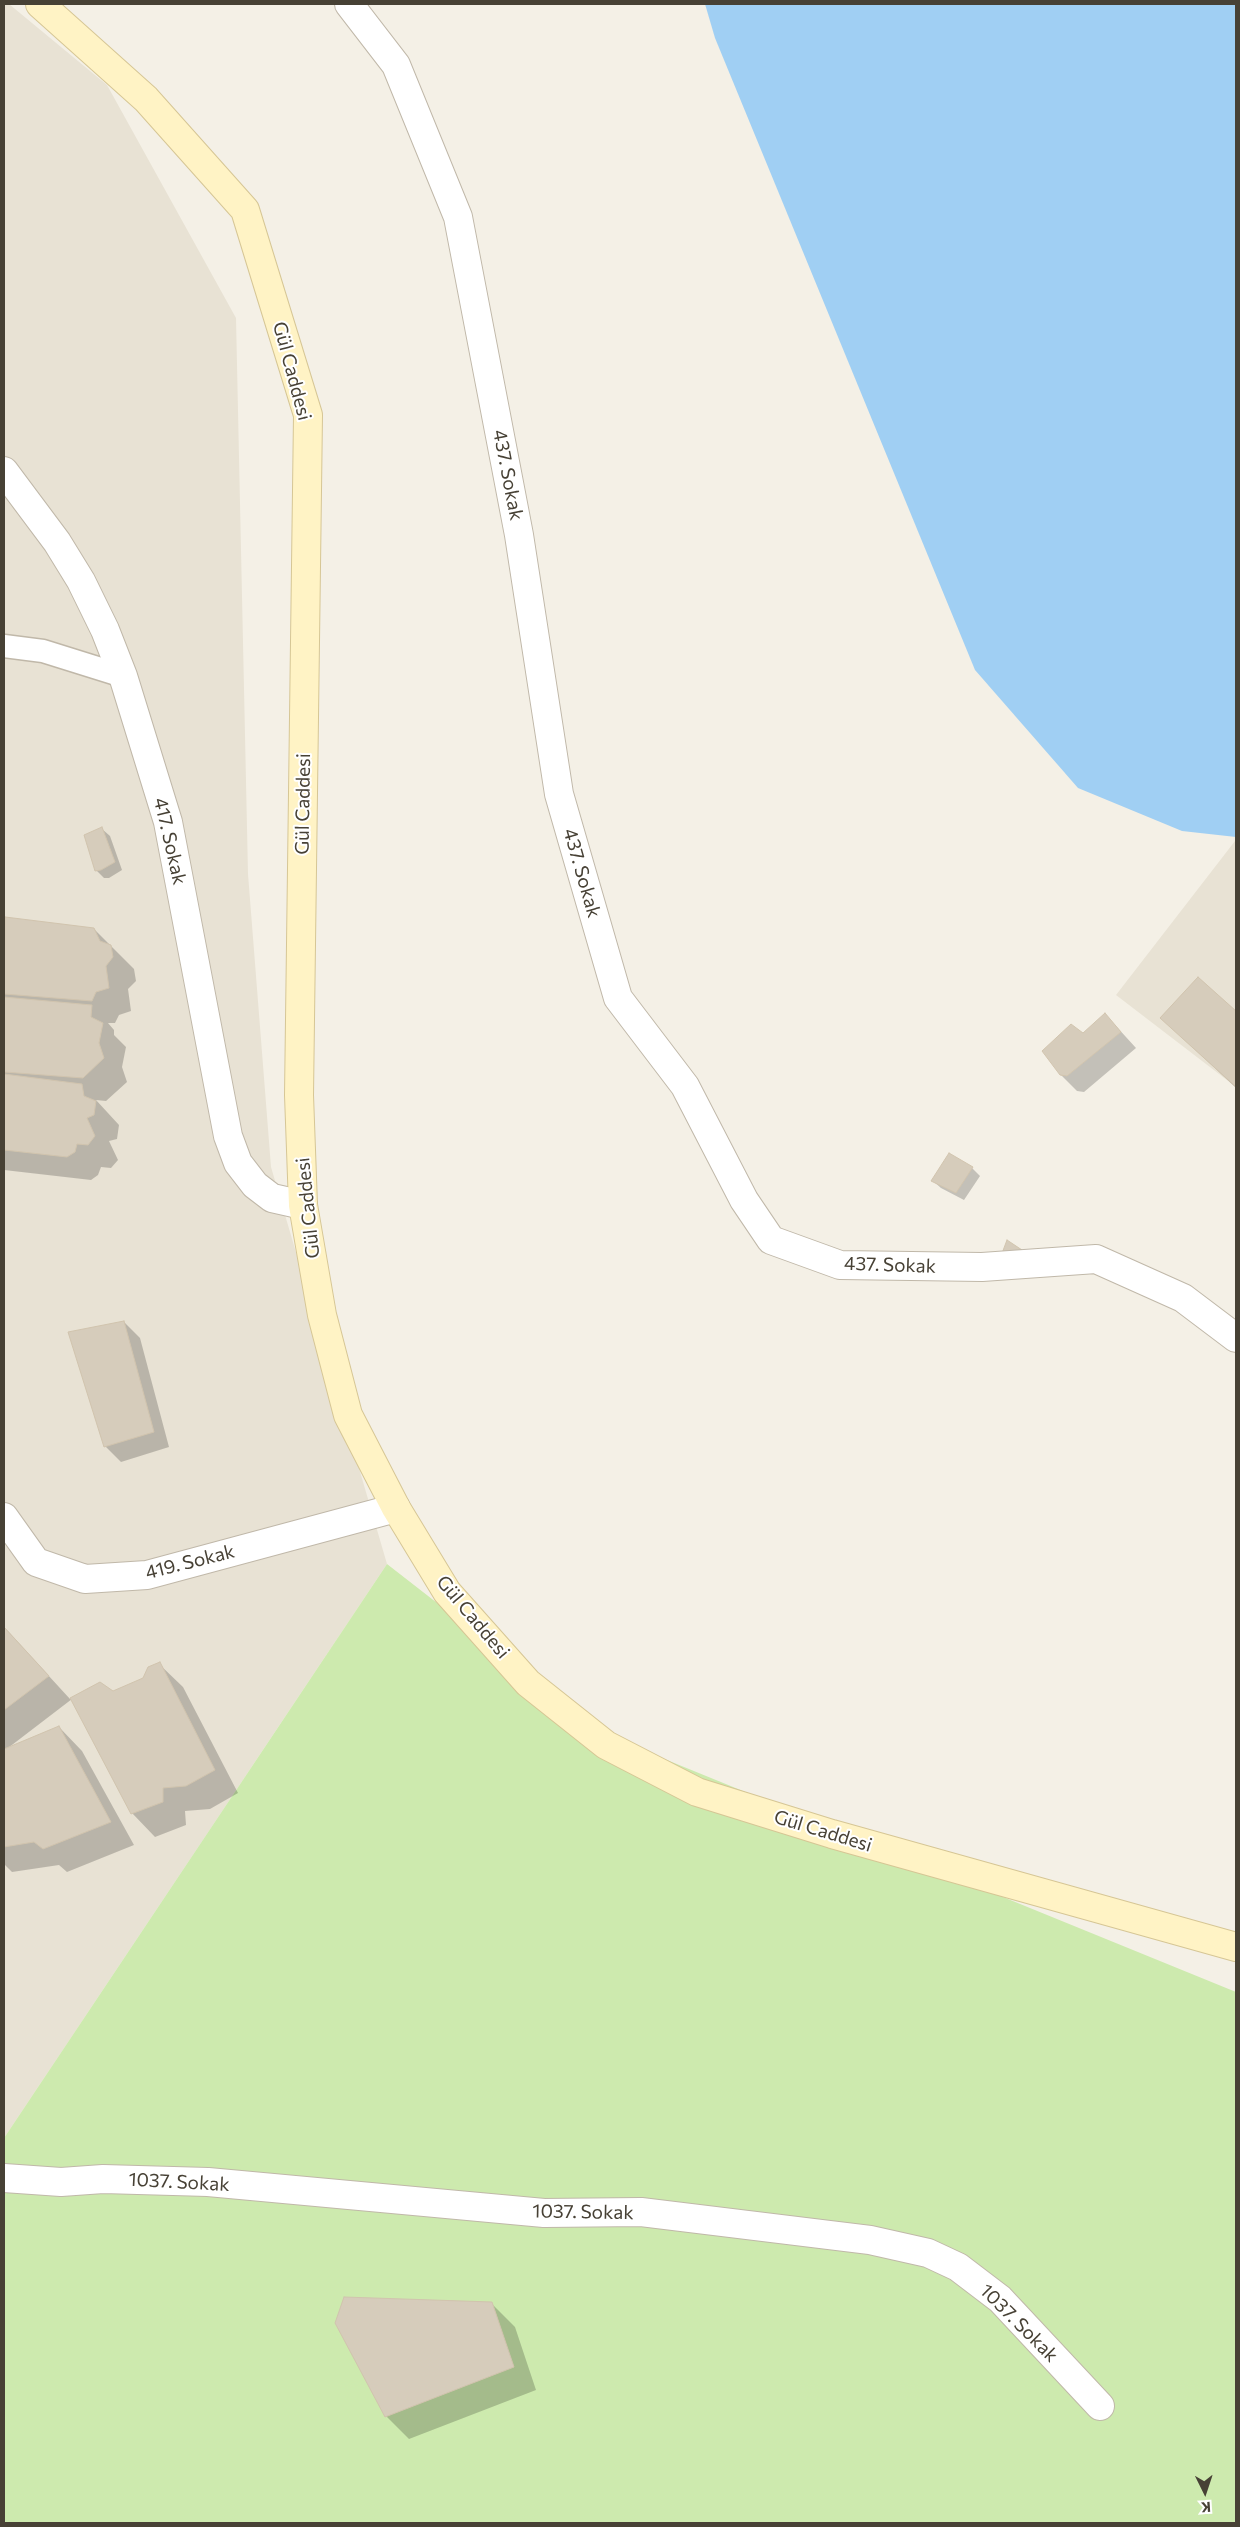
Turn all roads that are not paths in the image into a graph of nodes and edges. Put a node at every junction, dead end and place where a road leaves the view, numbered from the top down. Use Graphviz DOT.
graph roads {
  1 [pos="40,4"];
  2 [pos="349,4"];
  3 [pos="4,471"];
  4 [pos="4,646"];
  5 [pos="123,676"];
  6 [pos="303,1206"];
  7 [pos="1236,1338"];
  8 [pos="396,1508"];
  9 [pos="4,1517"];
  10 [pos="1236,1947"];
  11 [pos="4,2178"];
  12 [pos="1100,2406"];
  1 -- 6 [label="main road, Gül Caddesi"];
  2 -- 7 [label="street, 437. Sokak"];
  3 -- 5 [label="street, 417. Sokak"];
  4 -- 5 [label="lane"];
  5 -- 6 [label="street, 417. Sokak"];
  6 -- 8 [label="main road, Gül Caddesi"];
  8 -- 9 [label="street, 419. Sokak"];
  8 -- 10 [label="main road, Gül Caddesi"];
  11 -- 12 [label="street, 1037. Sokak"];
}
